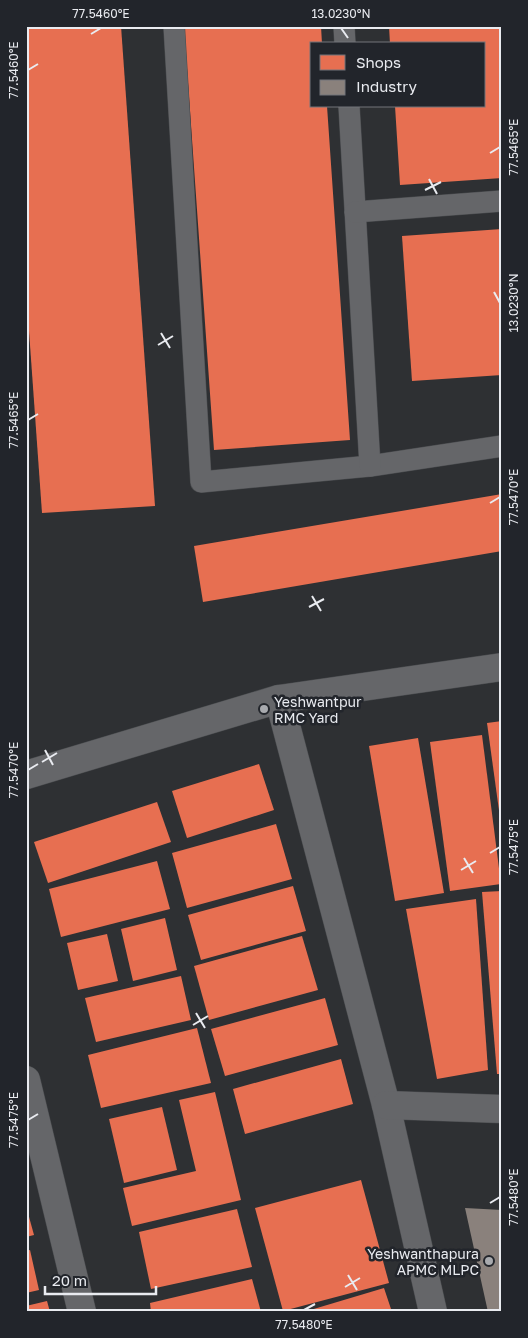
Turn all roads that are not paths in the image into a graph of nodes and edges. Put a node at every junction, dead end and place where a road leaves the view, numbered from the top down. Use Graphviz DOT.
graph roads {
  1 [pos="174,26"];
  2 [pos="344,26"];
  3 [pos="345,42"];
  4 [pos="349,108"];
  5 [pos="502,201"];
  6 [pos="355,212"];
  7 [pos="502,446"];
  8 [pos="370,466"];
  9 [pos="502,667"];
  10 [pos="279,699"];
  11 [pos="26,775"];
  12 [pos="26,1080"];
  13 [pos="386,1105"];
  14 [pos="502,1109"];
  15 [pos="82,1312"];
  16 [pos="434,1312"];
  1 -- 8 [label="lane"];
  2 -- 3 [label="lane"];
  4 -- 6 [label="lane"];
  5 -- 6 [label="lane"];
  6 -- 8 [label="lane"];
  7 -- 8 [label="lane"];
  9 -- 10 [label="street"];
  10 -- 11 [label="street"];
  10 -- 13 [label="street"];
  12 -- 15 [label="street"];
  13 -- 14 [label="street"];
  13 -- 16 [label="street"];
}
